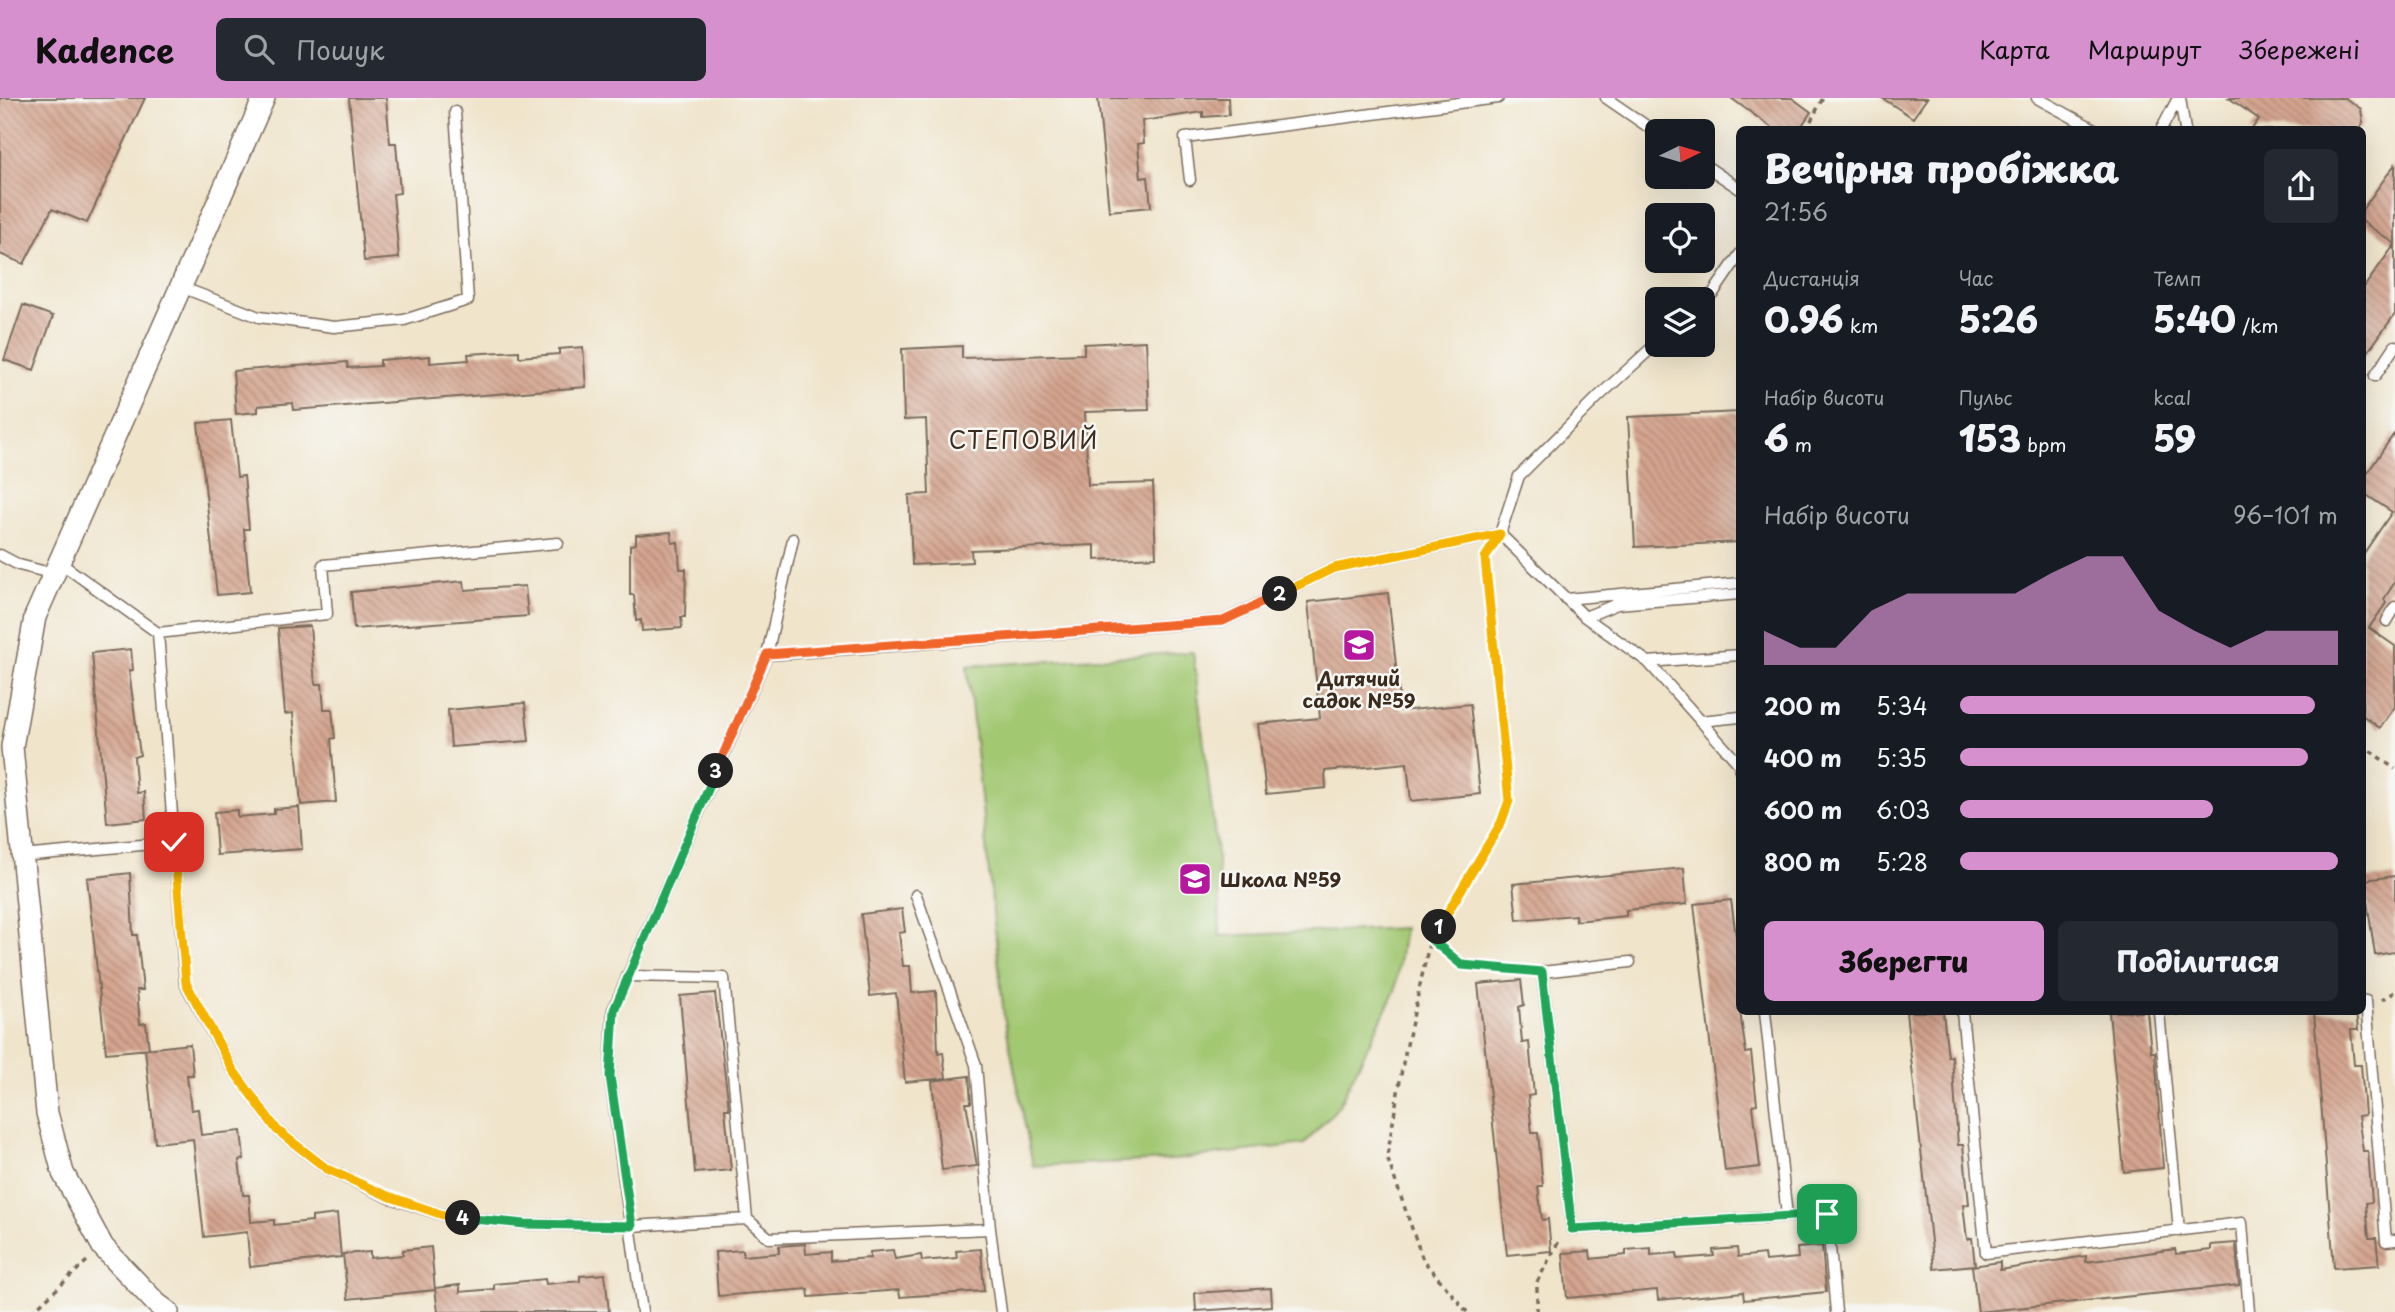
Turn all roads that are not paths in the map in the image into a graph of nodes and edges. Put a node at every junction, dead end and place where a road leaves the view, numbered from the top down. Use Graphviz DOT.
graph roads {
  1 [pos="264,98"];
  2 [pos="1498,98"];
  3 [pos="1606,98"];
  4 [pos="2037,98"];
  5 [pos="2179,98"];
  6 [pos="455,112"];
  7 [pos="1645,125"];
  8 [pos="2089,126"];
  9 [pos="2163,126"];
  10 [pos="2184,126"];
  11 [pos="1715,172"];
  12 [pos="1190,180"];
  13 [pos="1736,186"];
  14 [pos="1736,260"];
  15 [pos="181,287"];
  16 [pos="1715,291"];
  17 [pos="2395,346"];
  18 [pos="1645,354"];
  19 [pos="2375,376"];
  20 [pos="1500,534"];
  21 [pos="793,538"];
  22 [pos="558,542"];
  23 [pos="0,555"];
  24 [pos="57,568"];
  25 [pos="1736,583"];
  26 [pos="1736,594"];
  27 [pos="1566,599"];
  28 [pos="2395,607"];
  29 [pos="1585,617"];
  30 [pos="2387,621"];
  31 [pos="158,633"];
  32 [pos="767,654"];
  33 [pos="1736,655"];
  34 [pos="1647,663"];
  35 [pos="1736,717"];
  36 [pos="1700,721"];
  37 [pos="1736,761"];
  38 [pos="174,842"];
  39 [pos="22,856"];
  40 [pos="916,895"];
  41 [pos="1630,962"];
  42 [pos="627,976"];
  43 [pos="2366,1001"];
  44 [pos="1765,1015"];
  45 [pos="1962,1015"];
  46 [pos="2159,1015"];
  47 [pos="1787,1216"];
  48 [pos="747,1219"];
  49 [pos="632,1226"];
  50 [pos="990,1229"];
  51 [pos="2179,1231"];
  52 [pos="2395,1240"];
  53 [pos="168,1312"];
  54 [pos="642,1312"];
  55 [pos="1002,1312"];
  56 [pos="1836,1312"];
  57 [pos="2249,1312"];
  1 -- 15 [label="street"];
  2 -- 12 [label="lane"];
  3 -- 7 [label="lane"];
  4 -- 8 [label="lane"];
  5 -- 9 [label="lane"];
  5 -- 10 [label="lane"];
  6 -- 15 [label="lane"];
  11 -- 13 [label="lane"];
  14 -- 16 [label="lane"];
  15 -- 24 [label="street"];
  17 -- 19 [label="lane"];
  18 -- 20 [label="lane"];
  20 -- 27 [label="lane"];
  20 -- 32 [label="lane"];
  21 -- 32 [label="lane"];
  22 -- 31 [label="lane"];
  23 -- 24 [label="lane"];
  24 -- 31 [label="lane"];
  24 -- 39 [label="street"];
  25 -- 27 [label="lane"];
  26 -- 29 [label="lane"];
  27 -- 29 [label="lane"];
  28 -- 30 [label="lane"];
  29 -- 34 [label="lane"];
  31 -- 38 [label="lane"];
  32 -- 42 [label="lane"];
  33 -- 34 [label="lane"];
  34 -- 36 [label="lane"];
  35 -- 36 [label="lane"];
  36 -- 37 [label="lane"];
  38 -- 39 [label="lane"];
  38 -- 49 [label="lane"];
  39 -- 53 [label="street"];
  40 -- 50 [label="lane"];
  41 -- 47 [label="lane"];
  42 -- 48 [label="lane"];
  42 -- 49 [label="lane"];
  43 -- 52 [label="lane"];
  44 -- 47 [label="lane"];
  45 -- 51 [label="lane"];
  46 -- 51 [label="lane"];
  47 -- 56 [label="lane"];
  48 -- 49 [label="lane"];
  48 -- 50 [label="lane"];
  49 -- 54 [label="lane"];
  50 -- 55 [label="lane"];
  51 -- 57 [label="lane"];
}
